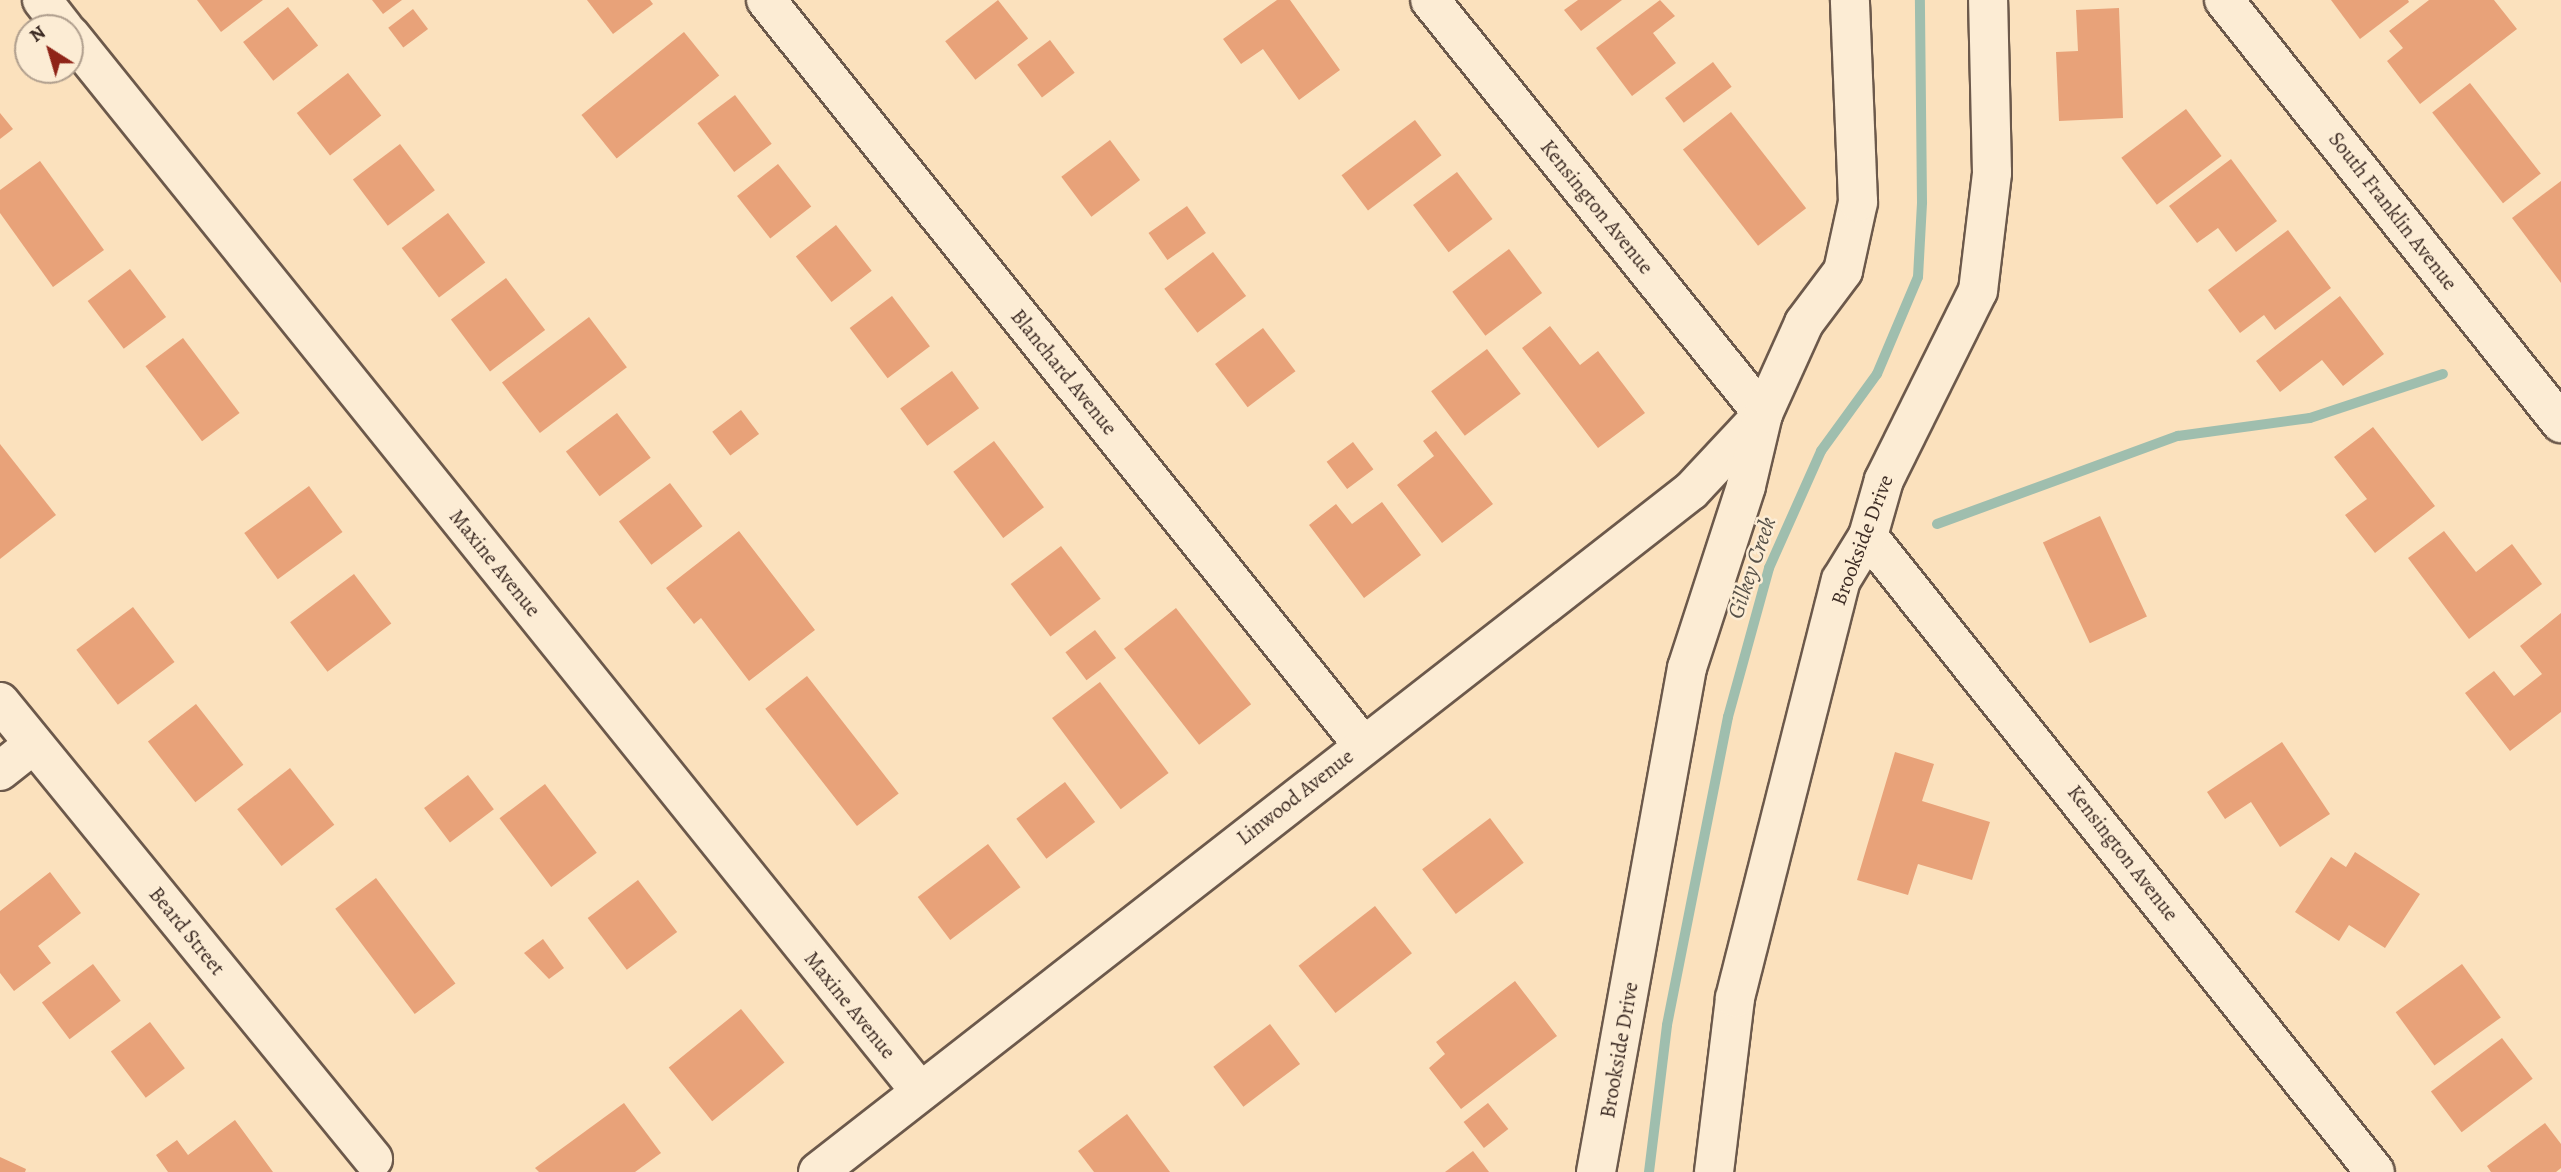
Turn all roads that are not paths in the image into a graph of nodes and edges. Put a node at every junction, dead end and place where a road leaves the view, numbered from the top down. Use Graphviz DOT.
graph roads {
  1 [pos="41,0"];
  2 [pos="766,0"];
  3 [pos="1430,0"];
  4 [pos="1850,0"];
  5 [pos="1987,0"];
  6 [pos="2224,0"];
  7 [pos="52,14"];
  8 [pos="84,52"];
  9 [pos="1763,414"];
  10 [pos="2561,423"];
  11 [pos="1868,536"];
  12 [pos="0,702"];
  13 [pos="34,744"];
  14 [pos="1362,744"];
  15 [pos="0,771"];
  16 [pos="920,1091"];
  17 [pos="373,1159"];
  18 [pos="818,1172"];
  19 [pos="1596,1172"];
  20 [pos="1714,1172"];
  21 [pos="2375,1172"];
  1 -- 7 [label="street"];
  2 -- 14 [label="street, Blanchard Avenue"];
  3 -- 9 [label="street, Kensington Avenue"];
  4 -- 9 [label="street, Brookside Drive"];
  5 -- 11 [label="street, Brookside Drive"];
  6 -- 10 [label="street, South Franklin Avenue"];
  8 -- 16 [label="street, Maxine Avenue"];
  9 -- 14 [label="street, Linwood Avenue"];
  9 -- 19 [label="street, Brookside Drive"];
  11 -- 20 [label="street, Brookside Drive"];
  11 -- 21 [label="street, Kensington Avenue"];
  12 -- 13 [label="street, Beard Street"];
  13 -- 15 [label="street"];
  13 -- 17 [label="street, Beard Street"];
  14 -- 16 [label="street, Linwood Avenue"];
  16 -- 18 [label="street, Linwood Avenue"];
}
